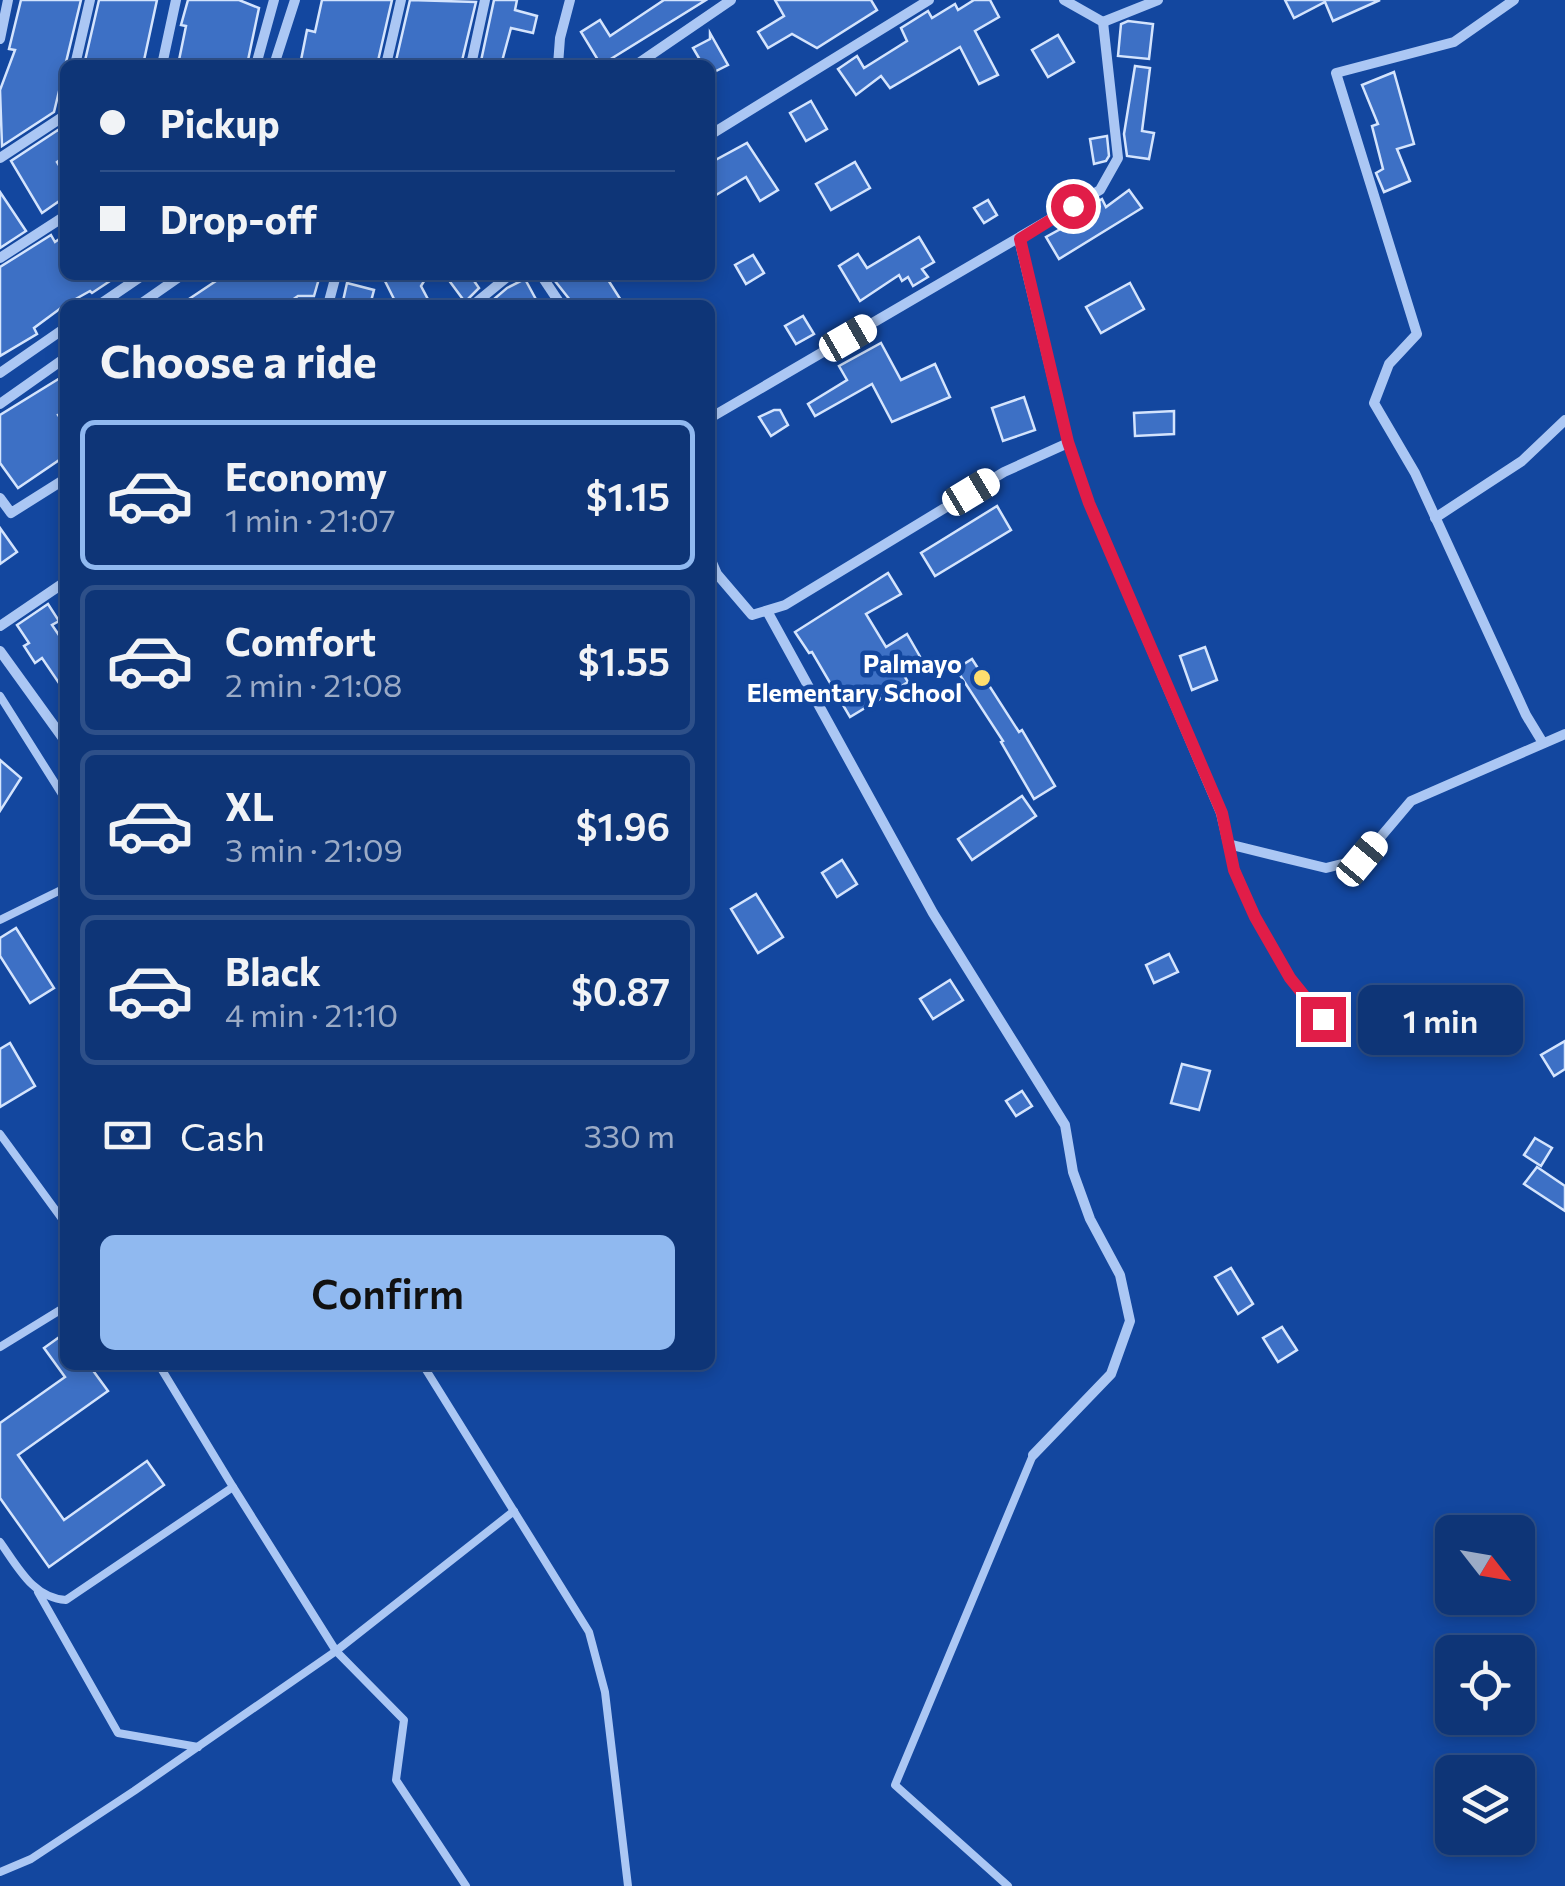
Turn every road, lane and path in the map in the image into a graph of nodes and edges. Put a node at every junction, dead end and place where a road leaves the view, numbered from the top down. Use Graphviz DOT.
graph roads {
  1 [pos="8,0"];
  2 [pos="90,0"];
  3 [pos="176,0"];
  4 [pos="274,0"];
  5 [pos="296,0"];
  6 [pos="401,0"];
  7 [pos="485,0"];
  8 [pos="570,0"];
  9 [pos="731,0"];
  10 [pos="928,0"];
  11 [pos="1064,0"];
  12 [pos="1158,0"];
  13 [pos="1514,0"];
  14 [pos="1103,22"];
  15 [pos="0,38"];
  16 [pos="77,60"];
  17 [pos="163,60"];
  18 [pos="257,60"];
  19 [pos="276,60"];
  20 [pos="387,60"];
  21 [pos="471,60"];
  22 [pos="558,60"];
  23 [pos="643,60"];
  24 [pos="60,119"];
  25 [pos="715,132"];
  26 [pos="0,158"];
  27 [pos="60,219"];
  28 [pos="1020,239"];
  29 [pos="0,258"];
  30 [pos="136,280"];
  31 [pos="175,280"];
  32 [pos="501,280"];
  33 [pos="106,300"];
  34 [pos="146,300"];
  35 [pos="478,300"];
  36 [pos="60,331"];
  37 [pos="60,362"];
  38 [pos="0,372"];
  39 [pos="0,404"];
  40 [pos="715,415"];
  41 [pos="1565,420"];
  42 [pos="1068,442"];
  43 [pos="60,482"];
  44 [pos="0,498"];
  45 [pos="1435,518"];
  46 [pos="715,569"];
  47 [pos="60,585"];
  48 [pos="767,610"];
  49 [pos="0,626"];
  50 [pos="0,651"];
  51 [pos="0,696"];
  52 [pos="60,734"];
  53 [pos="1565,734"];
  54 [pos="1543,743"];
  55 [pos="60,791"];
  56 [pos="1228,844"];
  57 [pos="60,890"];
  58 [pos="0,920"];
  59 [pos="1323,1019"];
  60 [pos="0,1134"];
  61 [pos="4,1145"];
  62 [pos="60,1217"];
  63 [pos="60,1309"];
  64 [pos="0,1347"];
  65 [pos="161,1370"];
  66 [pos="425,1370"];
  67 [pos="1033,1455"];
  68 [pos="232,1486"];
  69 [pos="514,1510"];
  70 [pos="0,1542"];
  71 [pos="38,1592"];
  72 [pos="336,1651"];
  73 [pos="198,1747"];
  74 [pos="0,1872"];
  75 [pos="466,1886"];
  76 [pos="628,1886"];
  77 [pos="1008,1886"];
  1 -- 15 [label="street"];
  2 -- 16 [label="street"];
  3 -- 17 [label="street"];
  4 -- 18 [label="street"];
  5 -- 19 [label="street"];
  6 -- 20 [label="street"];
  7 -- 21 [label="street"];
  8 -- 22 [label="street"];
  9 -- 23 [label="street"];
  10 -- 25 [label="street"];
  11 -- 14 [label="street"];
  12 -- 14 [label="street"];
  13 -- 45 [label="street"];
  14 -- 28 [label="street"];
  24 -- 26 [label="street"];
  27 -- 29 [label="street"];
  28 -- 40 [label="street"];
  28 -- 42 [label="street"];
  30 -- 33 [label="street"];
  31 -- 34 [label="street"];
  32 -- 35 [label="street"];
  36 -- 38 [label="street"];
  37 -- 39 [label="street"];
  41 -- 45 [label="street"];
  42 -- 48 [label="street"];
  42 -- 56 [label="street"];
  43 -- 44 [label="street"];
  45 -- 54 [label="street"];
  46 -- 48 [label="street"];
  47 -- 49 [label="street"];
  48 -- 67 [label="street"];
  50 -- 52 [label="street"];
  51 -- 55 [label="lane"];
  53 -- 54 [label="street"];
  54 -- 56 [label="street"];
  56 -- 59 [label="street"];
  57 -- 58 [label="lane"];
  60 -- 61 [label="lane"];
  61 -- 62 [label="lane"];
  63 -- 64 [label="lane"];
  65 -- 68 [label="lane"];
  66 -- 69 [label="lane"];
  67 -- 77 [label="lane"];
  68 -- 71 [label="lane"];
  68 -- 72 [label="lane"];
  69 -- 72 [label="lane"];
  69 -- 76 [label="lane"];
  70 -- 71 [label="lane"];
  71 -- 73 [label="lane"];
  72 -- 73 [label="lane"];
  72 -- 75 [label="lane"];
  73 -- 74 [label="lane"];
}
